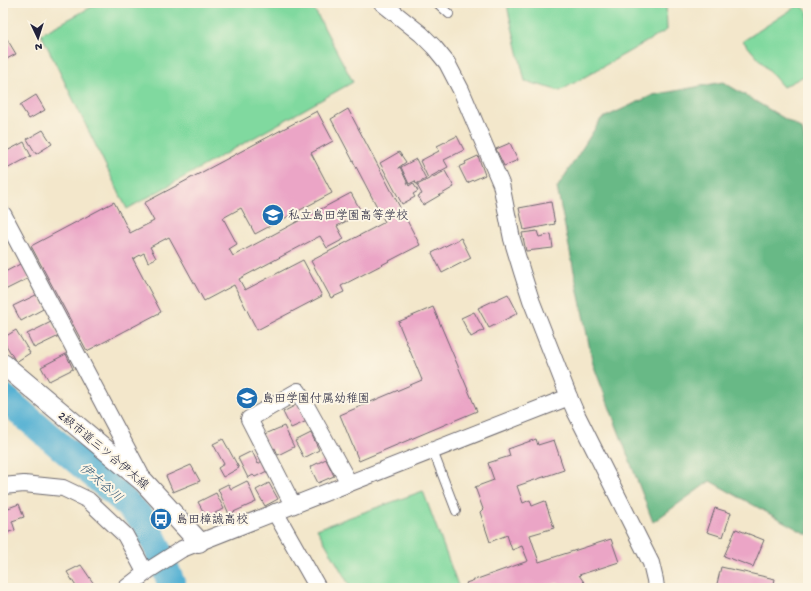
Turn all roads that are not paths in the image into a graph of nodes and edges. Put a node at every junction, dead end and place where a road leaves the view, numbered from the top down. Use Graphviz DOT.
graph roads {
  1 [pos="382,3"];
  2 [pos="437,3"];
  3 [pos="449,14"];
  4 [pos="3,214"];
  5 [pos="3,364"];
  6 [pos="569,397"];
  7 [pos="433,451"];
  8 [pos="144,482"];
  9 [pos="349,483"];
  10 [pos="3,486"];
  11 [pos="292,505"];
  12 [pos="456,511"];
  13 [pos="275,512"];
  14 [pos="199,542"];
  15 [pos="147,571"];
  16 [pos="126,588"];
  17 [pos="318,588"];
  18 [pos="657,588"];
  1 -- 6 [label="street"];
  2 -- 3 [label="lane"];
  4 -- 8 [label="street"];
  5 -- 8 [label="street, 2級市道三ツ合伊太線"];
  6 -- 7 [label="street"];
  6 -- 18 [label="street"];
  7 -- 9 [label="street"];
  7 -- 12 [label="lane"];
  8 -- 14 [label="street, 2級市道三ツ合伊太線"];
  9 -- 11 [label="street"];
  9 -- 11 [label="street"];
  10 -- 15 [label="street"];
  11 -- 13 [label="street"];
  13 -- 14 [label="street"];
  13 -- 17 [label="street"];
  14 -- 15 [label="street"];
  15 -- 16 [label="street"];
}
